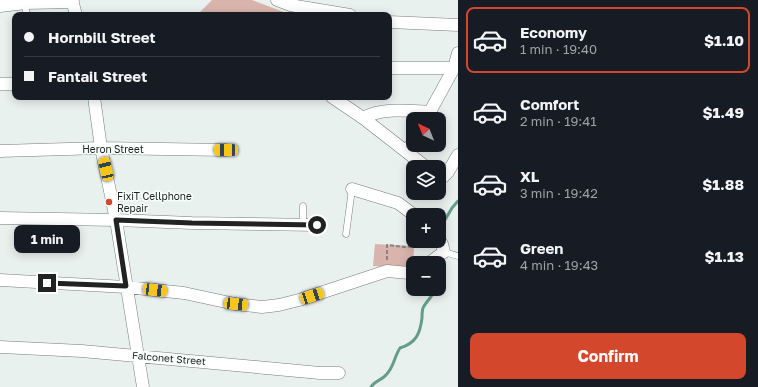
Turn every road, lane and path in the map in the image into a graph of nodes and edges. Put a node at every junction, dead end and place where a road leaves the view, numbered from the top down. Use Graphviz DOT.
graph roads {
  1 [pos="277,0"];
  2 [pos="73,1"];
  3 [pos="0,6"];
  4 [pos="26,9"];
  5 [pos="75,12"];
  6 [pos="332,12"];
  7 [pos="392,22"];
  8 [pos="458,25"];
  9 [pos="458,53"];
  10 [pos="392,68"];
  11 [pos="454,68"];
  12 [pos="0,84"];
  13 [pos="12,84"];
  14 [pos="94,100"];
  15 [pos="336,100"];
  16 [pos="431,112"];
  17 [pos="406,114"];
  18 [pos="363,118"];
  19 [pos="406,144"];
  20 [pos="101,148"];
  21 [pos="226,150"];
  22 [pos="0,151"];
  23 [pos="415,152"];
  24 [pos="458,155"];
  25 [pos="421,160"];
  26 [pos="446,170"];
  27 [pos="352,189"];
  28 [pos="303,206"];
  29 [pos="406,209"];
  30 [pos="0,218"];
  31 [pos="116,220"];
  32 [pos="317,225"];
  33 [pos="303,226"];
  34 [pos="346,234"];
  35 [pos="406,246"];
  36 [pos="446,248"];
  37 [pos="458,256"];
  38 [pos="387,271"];
  39 [pos="406,273"];
  40 [pos="0,280"];
  41 [pos="126,286"];
  42 [pos="0,347"];
  43 [pos="137,355"];
  44 [pos="339,373"];
  45 [pos="142,387"];
  1 -- 6 [label="street"];
  2 -- 4 [label="street"];
  2 -- 5 [label="street"];
  3 -- 4 [label="street"];
  7 -- 8 [label="street"];
  9 -- 11 [label="street"];
  10 -- 11 [label="street"];
  11 -- 16 [label="street"];
  12 -- 13 [label="street"];
  14 -- 20 [label="street"];
  15 -- 18 [label="street"];
  17 -- 18 [label="street"];
  18 -- 19 [label="street"];
  20 -- 21 [label="street, Heron Street"];
  20 -- 22 [label="street, Heron Street"];
  20 -- 31 [label="street"];
  23 -- 25 [label="street"];
  24 -- 26 [label="street"];
  27 -- 29 [label="street"];
  27 -- 34 [label="lane"];
  28 -- 33 [label="lane"];
  30 -- 31 [label="street"];
  31 -- 33 [label="street"];
  31 -- 41 [label="street"];
  32 -- 33 [label="street"];
  35 -- 38 [label="path"];
  36 -- 37 [label="lane"];
  38 -- 39 [label="street"];
  38 -- 41 [label="street"];
  40 -- 41 [label="street"];
  41 -- 43 [label="street"];
  42 -- 43 [label="street, Falconet Street"];
  43 -- 44 [label="street, Falconet Street"];
  43 -- 45 [label="street"];
}
